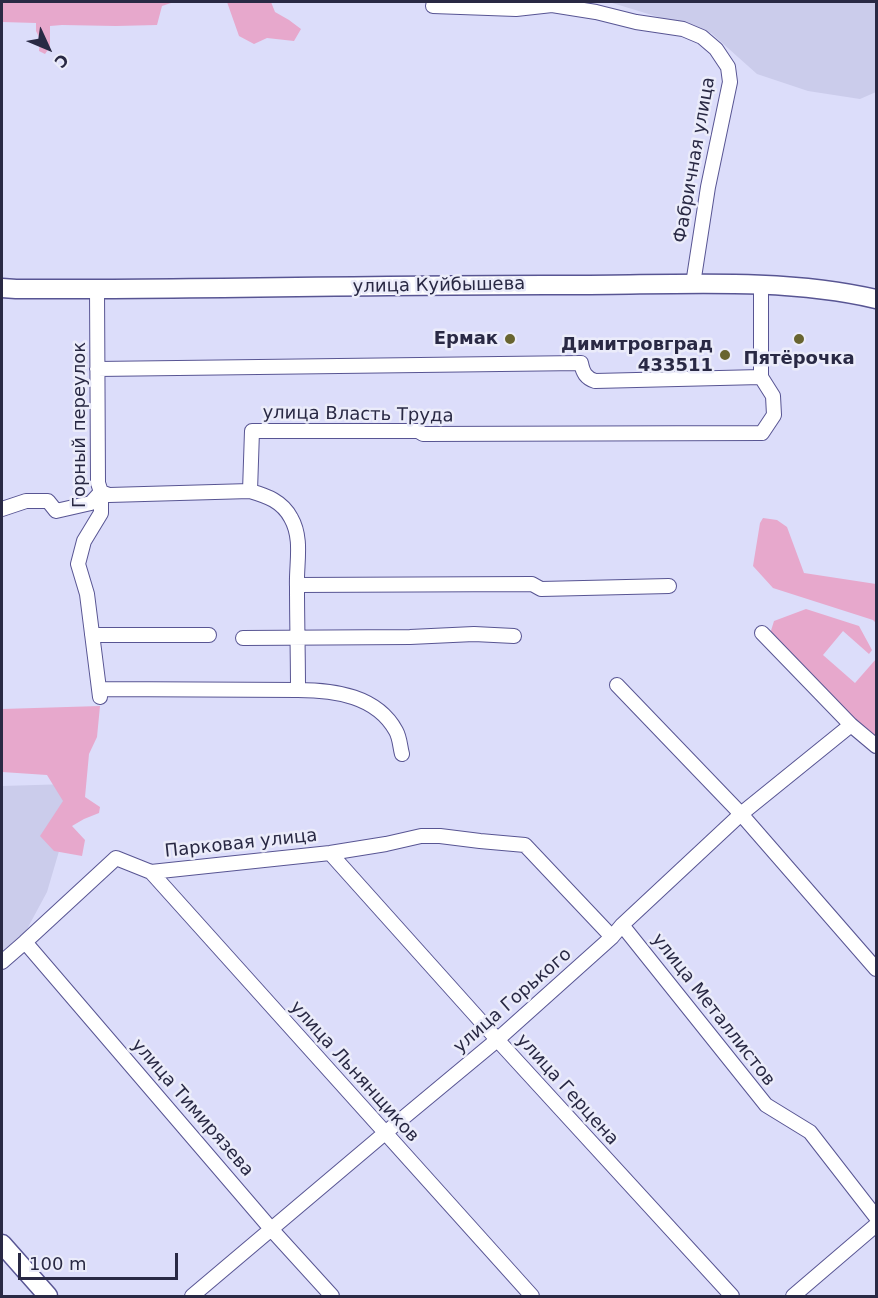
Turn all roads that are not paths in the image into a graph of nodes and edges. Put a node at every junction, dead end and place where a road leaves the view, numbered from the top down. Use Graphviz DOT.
graph roads {
  1 [pos="433,6"];
  2 [pos="693,284"];
  3 [pos="761,286"];
  4 [pos="2,288"];
  5 [pos="97,290"];
  6 [pos="876,299"];
  7 [pos="98,369"];
  8 [pos="761,377"];
  9 [pos="250,491"];
  10 [pos="101,492"];
  11 [pos="2,509"];
  12 [pos="297,585"];
  13 [pos="669,586"];
  14 [pos="762,633"];
  15 [pos="92,635"];
  16 [pos="209,635"];
  17 [pos="514,636"];
  18 [pos="243,638"];
  19 [pos="298,638"];
  20 [pos="617,685"];
  21 [pos="298,690"];
  22 [pos="851,725"];
  23 [pos="876,746"];
  24 [pos="402,754"];
  25 [pos="741,814"];
  26 [pos="330,853"];
  27 [pos="151,872"];
  28 [pos="622,925"];
  29 [pos="612,937"];
  30 [pos="25,942"];
  31 [pos="2,962"];
  32 [pos="876,969"];
  33 [pos="498,1040"];
  34 [pos="385,1133"];
  35 [pos="876,1217"];
  36 [pos="876,1225"];
  37 [pos="272,1230"];
  38 [pos="2,1244"];
  39 [pos="48,1296"];
  40 [pos="192,1296"];
  41 [pos="332,1296"];
  42 [pos="532,1296"];
  43 [pos="732,1296"];
  44 [pos="793,1296"];
  1 -- 2 [label="street, Фабричная улица"];
  2 -- 3 [label="main road, улица Куйбышева"];
  2 -- 5 [label="main road, улица Куйбышева"];
  3 -- 6 [label="main road, улица Куйбышева"];
  3 -- 8 [label="street"];
  4 -- 5 [label="main road, улица Куйбышева"];
  5 -- 7 [label="street, Горный переулок"];
  7 -- 8 [label="street"];
  7 -- 10 [label="street, Горный переулок"];
  8 -- 9 [label="street, улица Власть Труда"];
  9 -- 10 [label="street"];
  9 -- 12 [label="street"];
  10 -- 11 [label="street"];
  10 -- 15 [label="street, Горный переулок"];
  12 -- 13 [label="street"];
  12 -- 19 [label="street"];
  14 -- 22 [label="street"];
  15 -- 16 [label="street"];
  15 -- 21 [label="street, Горный переулок"];
  17 -- 19 [label="street"];
  18 -- 19 [label="street"];
  19 -- 21 [label="street"];
  20 -- 25 [label="street"];
  21 -- 24 [label="street"];
  22 -- 23 [label="street"];
  22 -- 25 [label="street, улица Горького"];
  25 -- 28 [label="street, улица Горького"];
  25 -- 32 [label="street"];
  26 -- 27 [label="street, Парковая улица"];
  26 -- 29 [label="street, Парковая улица"];
  26 -- 33 [label="street, улица Герцена"];
  27 -- 30 [label="street, Парковая улица"];
  27 -- 34 [label="street, улица Льнянщиков"];
  28 -- 29 [label="street, улица Горького"];
  28 -- 35 [label="street, улица Металлистов"];
  29 -- 33 [label="street, улица Горького"];
  30 -- 31 [label="street, Парковая улица"];
  30 -- 37 [label="street, улица Тимирязева"];
  33 -- 34 [label="street, улица Горького"];
  33 -- 43 [label="street, улица Герцена"];
  34 -- 37 [label="street, улица Горького"];
  34 -- 42 [label="street, улица Льнянщиков"];
  36 -- 44 [label="street"];
  37 -- 40 [label="street, улица Горького"];
  37 -- 41 [label="street, улица Тимирязева"];
  38 -- 39 [label="main road"];
}
